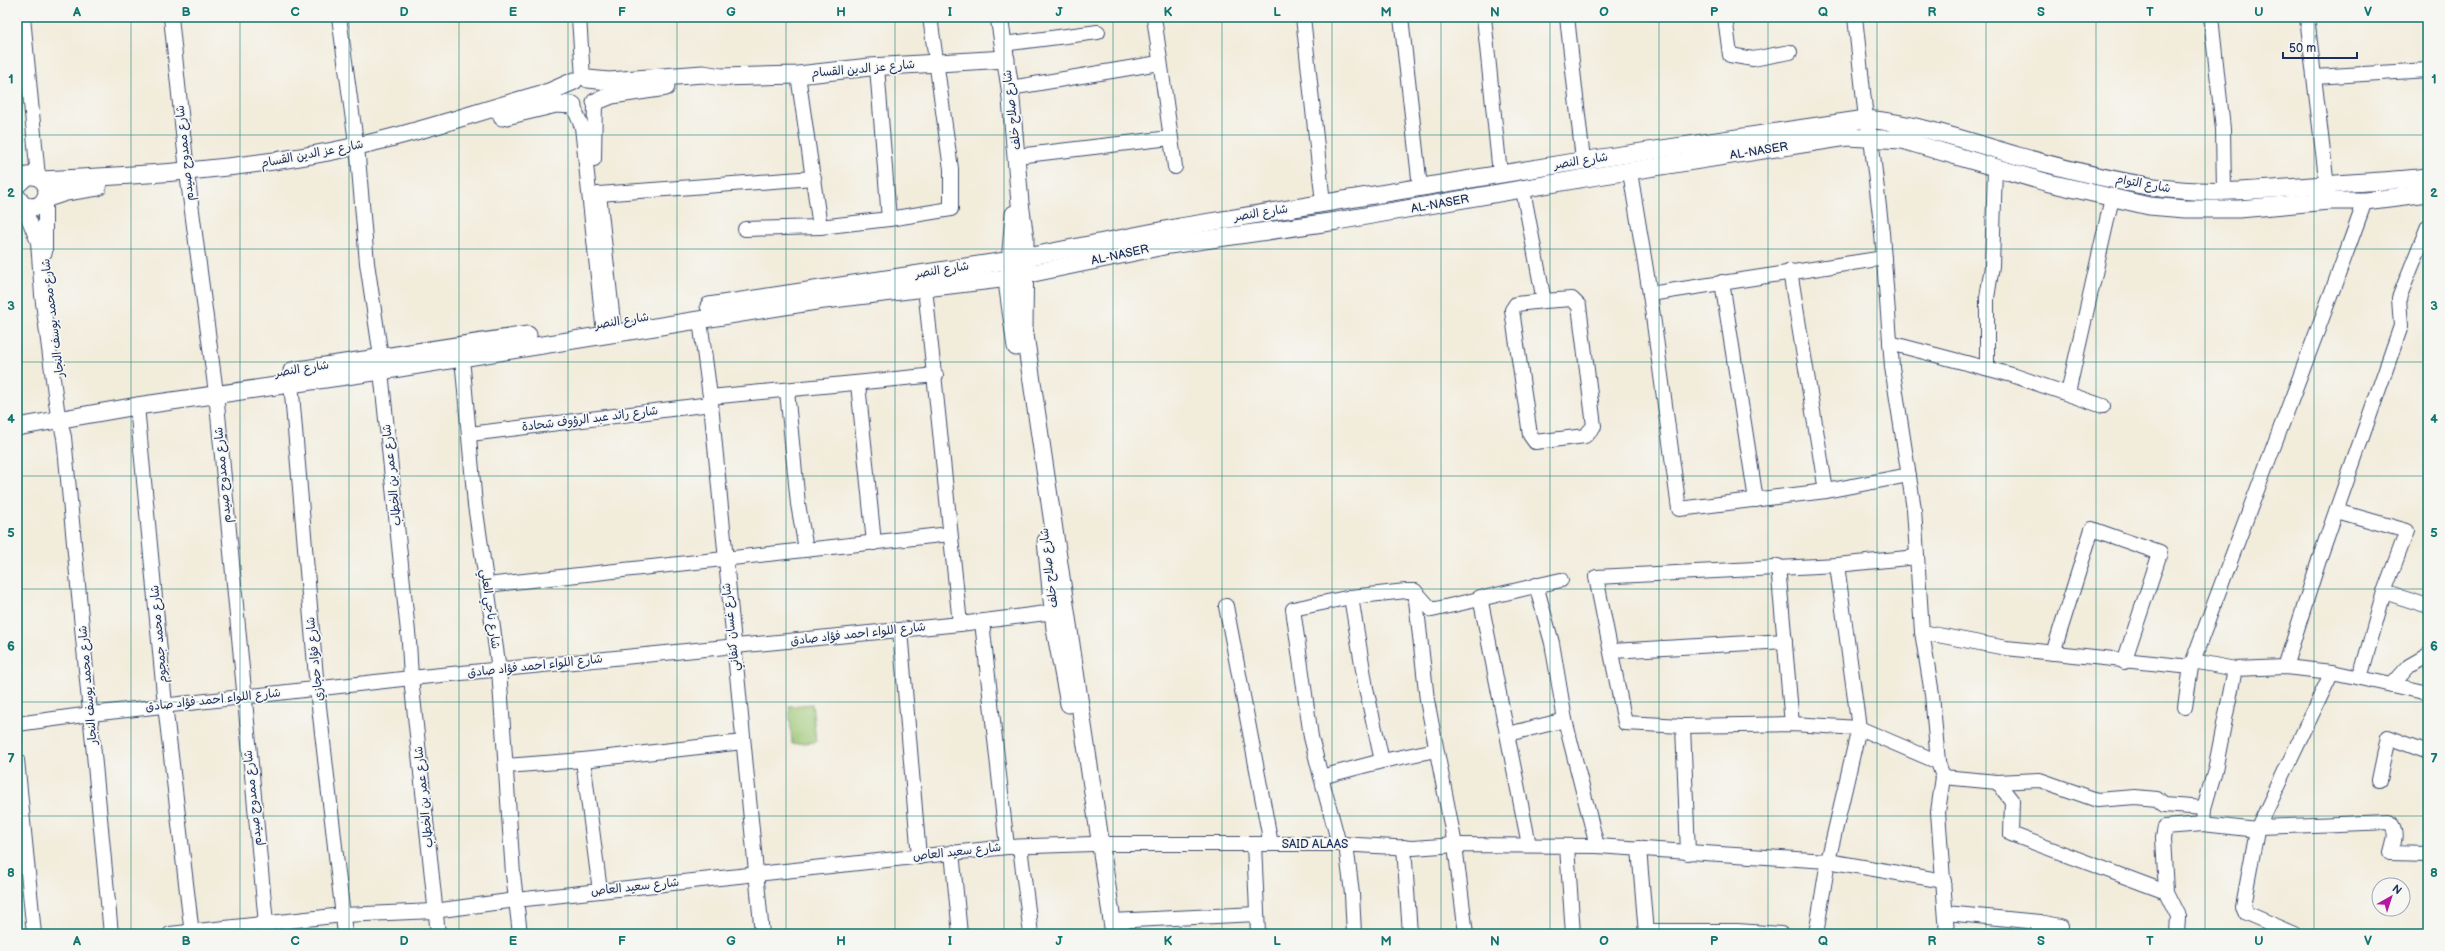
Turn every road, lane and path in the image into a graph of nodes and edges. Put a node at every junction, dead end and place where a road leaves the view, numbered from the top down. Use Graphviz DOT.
graph roads {
  1 [pos="23,17"];
  2 [pos="171,17"];
  3 [pos="339,17"];
  4 [pos="579,17"];
  5 [pos="930,17"];
  6 [pos="999,17"];
  7 [pos="1154,17"];
  8 [pos="1303,17"];
  9 [pos="1401,17"];
  10 [pos="1484,17"];
  11 [pos="1567,17"];
  12 [pos="1725,17"];
  13 [pos="1856,17"];
  14 [pos="2211,17"];
  15 [pos="2307,17"];
  16 [pos="1098,32"];
  17 [pos="17,44"];
  18 [pos="1004,52"];
  19 [pos="1790,52"];
  20 [pos="936,62"];
  21 [pos="1159,63"];
  22 [pos="877,67"];
  23 [pos="2428,70"];
  24 [pos="798,75"];
  25 [pos="721,77"];
  26 [pos="2315,77"];
  27 [pos="582,79"];
  28 [pos="1010,88"];
  29 [pos="595,102"];
  30 [pos="573,105"];
  31 [pos="1866,119"];
  32 [pos="1170,138"];
  33 [pos="1871,138"];
  34 [pos="358,152"];
  35 [pos="1017,156"];
  36 [pos="1583,160"];
  37 [pos="1175,168"];
  38 [pos="1996,168"];
  39 [pos="1630,172"];
  40 [pos="1500,174"];
  41 [pos="188,176"];
  42 [pos="40,178"];
  43 [pos="814,178"];
  44 [pos="2428,178"];
  45 [pos="1420,187"];
  46 [pos="1523,190"];
  47 [pos="2224,191"];
  48 [pos="2328,193"];
  49 [pos="2428,193"];
  50 [pos="599,194"];
  51 [pos="18,195"];
  52 [pos="2112,198"];
  53 [pos="45,199"];
  54 [pos="2365,201"];
  55 [pos="1323,203"];
  56 [pos="889,219"];
  57 [pos="2428,226"];
  58 [pos="820,227"];
  59 [pos="745,228"];
  60 [pos="1884,258"];
  61 [pos="1018,259"];
  62 [pos="1790,271"];
  63 [pos="1026,274"];
  64 [pos="1009,278"];
  65 [pos="1722,282"];
  66 [pos="925,288"];
  67 [pos="1650,294"];
  68 [pos="1544,301"];
  69 [pos="700,320"];
  70 [pos="608,323"];
  71 [pos="1890,342"];
  72 [pos="462,357"];
  73 [pos="381,364"];
  74 [pos="1987,368"];
  75 [pos="936,375"];
  76 [pos="291,382"];
  77 [pos="858,384"];
  78 [pos="215,389"];
  79 [pos="787,391"];
  80 [pos="2068,393"];
  81 [pos="711,400"];
  82 [pos="137,406"];
  83 [pos="2103,406"];
  84 [pos="62,414"];
  85 [pos="17,416"];
  86 [pos="17,427"];
  87 [pos="470,434"];
  88 [pos="1909,475"];
  89 [pos="1826,491"];
  90 [pos="1756,500"];
  91 [pos="2337,512"];
  92 [pos="950,534"];
  93 [pos="874,543"];
  94 [pos="806,549"];
  95 [pos="1917,557"];
  96 [pos="725,559"];
  97 [pos="1837,564"];
  98 [pos="1778,566"];
  99 [pos="1561,580"];
  100 [pos="487,585"];
  101 [pos="1536,585"];
  102 [pos="1415,591"];
  103 [pos="2384,592"];
  104 [pos="1480,597"];
  105 [pos="1351,598"];
  106 [pos="1226,606"];
  107 [pos="2428,606"];
  108 [pos="1054,612"];
  109 [pos="982,622"];
  110 [pos="960,624"];
  111 [pos="900,630"];
  112 [pos="1922,632"];
  113 [pos="1785,641"];
  114 [pos="733,647"];
  115 [pos="1612,651"];
  116 [pos="2053,653"];
  117 [pos="2428,655"];
  118 [pos="2124,662"];
  119 [pos="2192,664"];
  120 [pos="2285,667"];
  121 [pos="499,669"];
  122 [pos="2235,669"];
  123 [pos="2332,672"];
  124 [pos="411,678"];
  125 [pos="2360,678"];
  126 [pos="2392,685"];
  127 [pos="317,689"];
  128 [pos="2428,693"];
  129 [pos="243,696"];
  130 [pos="165,705"];
  131 [pos="2185,707"];
  132 [pos="91,714"];
  133 [pos="1565,720"];
  134 [pos="17,724"];
  135 [pos="1792,724"];
  136 [pos="1683,726"];
  137 [pos="1859,728"];
  138 [pos="1508,734"];
  139 [pos="744,742"];
  140 [pos="1436,750"];
  141 [pos="2428,752"];
  142 [pos="17,760"];
  143 [pos="583,760"];
  144 [pos="1382,761"];
  145 [pos="1938,762"];
  146 [pos="506,766"];
  147 [pos="1943,777"];
  148 [pos="1321,778"];
  149 [pos="2379,780"];
  150 [pos="1997,782"];
  151 [pos="2204,808"];
  152 [pos="2203,824"];
  153 [pos="2258,829"];
  154 [pos="1097,844"];
  155 [pos="1254,844"];
  156 [pos="1271,844"];
  157 [pos="1342,844"];
  158 [pos="1455,845"];
  159 [pos="1529,845"];
  160 [pos="1597,846"];
  161 [pos="1014,847"];
  162 [pos="1404,847"];
  163 [pos="1567,847"];
  164 [pos="1639,848"];
  165 [pos="952,852"];
  166 [pos="1688,853"];
  167 [pos="2428,854"];
  168 [pos="919,856"];
  169 [pos="1828,861"];
  170 [pos="760,874"];
  171 [pos="1944,881"];
  172 [pos="600,891"];
  173 [pos="2166,892"];
  174 [pos="516,900"];
  175 [pos="434,911"];
  176 [pos="1946,913"];
  177 [pos="1257,914"];
  178 [pos="343,915"];
  179 [pos="2061,926"];
  180 [pos="2039,928"];
  181 [pos="266,929"];
  182 [pos="1110,930"];
  183 [pos="1737,932"];
  184 [pos="192,933"];
  185 [pos="1646,933"];
  186 [pos="34,934"];
  187 [pos="111,934"];
  188 [pos="170,934"];
  189 [pos="345,934"];
  190 [pos="438,934"];
  191 [pos="520,934"];
  192 [pos="762,934"];
  193 [pos="960,934"];
  194 [pos="1031,934"];
  195 [pos="1258,934"];
  196 [pos="1354,934"];
  197 [pos="1410,934"];
  198 [pos="1466,934"];
  199 [pos="1573,934"];
  200 [pos="1781,934"];
  201 [pos="1816,934"];
  202 [pos="1947,934"];
  203 [pos="2177,934"];
  204 [pos="2295,934"];
  1 -- 42 [label="street"];
  2 -- 41 [label="street, شارع ممدوح صيدم"];
  3 -- 34 [label="street, شارع عمر بن الخطاب"];
  4 -- 27 [label="street"];
  5 -- 20 [label="street"];
  6 -- 18 [label="main road, شارع صلاح خلف"];
  7 -- 21 [label="street"];
  8 -- 55 [label="street"];
  9 -- 45 [label="street"];
  10 -- 40 [label="street"];
  11 -- 36 [label="street"];
  12 -- 19 [label="street"];
  13 -- 31 [label="street"];
  14 -- 47 [label="street"];
  15 -- 26 [label="street"];
  16 -- 18 [label="street"];
  17 -- 51 [label="street"];
  18 -- 20 [label="main road, شارع عز الدين القسام"];
  18 -- 28 [label="main road, شارع صلاح خلف"];
  20 -- 22 [label="main road, شارع عز الدين القسام"];
  20 -- 56 [label="street"];
  21 -- 28 [label="street"];
  21 -- 32 [label="street"];
  22 -- 24 [label="main road, شارع عز الدين القسام"];
  22 -- 56 [label="street"];
  23 -- 26 [label="street"];
  24 -- 25 [label="main road, شارع عز الدين القسام"];
  24 -- 43 [label="street"];
  25 -- 27 [label="main road, شارع عز الدين القسام"];
  25 -- 29 [label="main road, شارع عز الدين القسام"];
  26 -- 48 [label="street"];
  27 -- 29 [label="main road"];
  27 -- 30 [label="main road"];
  27 -- 34 [label="main road, شارع عز الدين القسام"];
  28 -- 35 [label="main road, شارع صلاح خلف"];
  29 -- 30 [label="main road"];
  29 -- 50 [label="street"];
  30 -- 34 [label="main road, شارع عز الدين القسام"];
  30 -- 70 [label="street"];
  31 -- 33 [label="street"];
  31 -- 36 [label="main road, شارع النصر"];
  31 -- 47 [label="main road, شارع التوام"];
  32 -- 35 [label="street"];
  32 -- 37 [label="street"];
  33 -- 38 [label="main road, شارع التوام"];
  33 -- 39 [label="main road, AL-NASER"];
  33 -- 60 [label="street"];
  34 -- 41 [label="main road, شارع عز الدين القسام"];
  34 -- 73 [label="street, شارع عمر بن الخطاب"];
  35 -- 61 [label="main road, شارع صلاح خلف"];
  36 -- 40 [label="main road, شارع النصر"];
  38 -- 52 [label="main road, شارع التوام"];
  38 -- 74 [label="street"];
  39 -- 46 [label="main road, AL-NASER"];
  39 -- 67 [label="street"];
  40 -- 45 [label="main road, شارع النصر"];
  41 -- 42 [label="main road, شارع عز الدين القسام"];
  41 -- 53 [label="main road, شارع عز الدين القسام"];
  41 -- 78 [label="street, شارع ممدوح صيدم"];
  42 -- 51 [label="main road, شارع عز الدين القسام"];
  42 -- 53 [label="main road"];
  43 -- 50 [label="street"];
  43 -- 58 [label="street"];
  44 -- 48 [label="main road, شارع التوام"];
  45 -- 55 [label="main road, شارع النصر"];
  46 -- 63 [label="main road, AL-NASER"];
  46 -- 68 [label="street"];
  47 -- 48 [label="main road, شارع التوام"];
  48 -- 52 [label="main road, شارع التوام"];
  48 -- 54 [label="main road, شارع التوام"];
  49 -- 54 [label="main road, شارع التوام"];
  50 -- 70 [label="street"];
  51 -- 53 [label="main road, شارع عز الدين القسام"];
  51 -- 84 [label="street, شارع محمد يوسف النجار"];
  52 -- 80 [label="street"];
  53 -- 84 [label="street, شارع محمد يوسف النجار"];
  54 -- 119 [label="street"];
  55 -- 61 [label="main road, شارع النصر"];
  56 -- 58 [label="street"];
  57 -- 91 [label="street"];
  58 -- 59 [label="street"];
  60 -- 62 [label="street"];
  60 -- 71 [label="street"];
  61 -- 63 [label="main road, شارع صلاح خلف"];
  61 -- 64 [label="main road, شارع صلاح خلف"];
  61 -- 70 [label="main road, شارع النصر"];
  62 -- 65 [label="street"];
  62 -- 89 [label="street"];
  63 -- 64 [label="main road, AL-NASER"];
  63 -- 154 [label="main road, شارع صلاح خلف"];
  64 -- 66 [label="main road, شارع النصر"];
  64 -- 108 [label="main road, شارع صلاح خلف"];
  65 -- 67 [label="street"];
  65 -- 90 [label="street"];
  66 -- 69 [label="main road, شارع النصر"];
  66 -- 75 [label="street"];
  67 -- 90 [label="street"];
  68 -- 68 [label="street"];
  69 -- 72 [label="main road, شارع النصر"];
  69 -- 81 [label="street, شارع غسان كنفاني"];
  70 -- 73 [label="main road, شارع النصر"];
  71 -- 74 [label="street"];
  71 -- 88 [label="street"];
  72 -- 73 [label="main road, شارع النصر"];
  72 -- 87 [label="street, شارع ناجي العلي"];
  73 -- 76 [label="main road, شارع النصر"];
  73 -- 78 [label="main road, شارع النصر"];
  73 -- 124 [label="street, شارع عمر بن الخطاب"];
  74 -- 80 [label="street"];
  75 -- 77 [label="street, شارع رائد عبد الرؤوف شحادة"];
  75 -- 92 [label="street"];
  76 -- 78 [label="main road, شارع النصر"];
  76 -- 127 [label="street, شارع فؤاد حجازي"];
  77 -- 79 [label="street, شارع رائد عبد الرؤوف شحادة"];
  77 -- 93 [label="street"];
  78 -- 82 [label="main road, شارع النصر"];
  78 -- 84 [label="main road, شارع النصر"];
  78 -- 129 [label="street, شارع ممدوح صيدم"];
  79 -- 81 [label="street, شارع رائد عبد الرؤوف شحادة"];
  79 -- 94 [label="street"];
  80 -- 83 [label="street"];
  81 -- 87 [label="street, شارع رائد عبد الرؤوف شحادة"];
  81 -- 96 [label="street, شارع غسان كنفاني"];
  82 -- 84 [label="main road, شارع النصر"];
  82 -- 130 [label="street, شارع محمد جمجوم"];
  84 -- 85 [label="main road, شارع النصر"];
  84 -- 86 [label="main road, شارع النصر"];
  84 -- 132 [label="street, شارع محمد يوسف النجار"];
  87 -- 100 [label="street, شارع ناجي العلي"];
  88 -- 89 [label="street"];
  88 -- 95 [label="street"];
  89 -- 90 [label="street"];
  91 -- 103 [label="street"];
  91 -- 120 [label="street"];
  92 -- 93 [label="street"];
  92 -- 110 [label="street"];
  93 -- 94 [label="street"];
  94 -- 96 [label="street"];
  95 -- 97 [label="street"];
  95 -- 112 [label="street"];
  96 -- 100 [label="street"];
  96 -- 114 [label="street, شارع غسان كنفاني"];
  97 -- 98 [label="street"];
  97 -- 137 [label="street"];
  98 -- 113 [label="street"];
  98 -- 115 [label="street"];
  99 -- 101 [label="street"];
  100 -- 121 [label="street, شارع ناجي العلي"];
  101 -- 104 [label="street"];
  101 -- 133 [label="street"];
  102 -- 104 [label="street"];
  102 -- 105 [label="street"];
  102 -- 140 [label="street"];
  103 -- 107 [label="street"];
  103 -- 125 [label="street"];
  104 -- 138 [label="street"];
  105 -- 144 [label="street"];
  105 -- 148 [label="street"];
  106 -- 156 [label="street"];
  108 -- 109 [label="street, شارع اللواء احمد فؤاد صادق"];
  108 -- 154 [label="main road, شارع صلاح خلف"];
  109 -- 110 [label="street, شارع اللواء احمد فؤاد صادق"];
  109 -- 161 [label="street"];
  110 -- 111 [label="street, شارع اللواء احمد فؤاد صادق"];
  111 -- 114 [label="street, شارع اللواء احمد فؤاد صادق"];
  111 -- 168 [label="street"];
  112 -- 116 [label="street"];
  112 -- 145 [label="street"];
  113 -- 115 [label="street"];
  113 -- 135 [label="street"];
  114 -- 121 [label="street, شارع اللواء احمد فؤاد صادق"];
  114 -- 139 [label="street, شارع غسان كنفاني"];
  115 -- 136 [label="street"];
  116 -- 118 [label="street"];
  116 -- 118 [label="street"];
  117 -- 126 [label="street"];
  118 -- 119 [label="street"];
  119 -- 122 [label="street"];
  119 -- 131 [label="street"];
  120 -- 122 [label="street"];
  120 -- 123 [label="street"];
  121 -- 124 [label="street, شارع اللواء احمد فؤاد صادق"];
  121 -- 146 [label="street, شارع ناجي العلي"];
  122 -- 151 [label="street"];
  123 -- 125 [label="street"];
  123 -- 153 [label="street"];
  124 -- 127 [label="street, شارع اللواء احمد فؤاد صادق"];
  124 -- 175 [label="street, شارع عمر بن الخطاب"];
  125 -- 126 [label="street"];
  126 -- 128 [label="street"];
  127 -- 129 [label="street, شارع اللواء احمد فؤاد صادق"];
  127 -- 178 [label="street, شارع فؤاد حجازي"];
  129 -- 130 [label="street, شارع اللواء احمد فؤاد صادق"];
  129 -- 181 [label="street, شارع ممدوح صيدم"];
  130 -- 132 [label="street, شارع اللواء احمد فؤاد صادق"];
  130 -- 184 [label="street, شارع محمد جمجوم"];
  132 -- 134 [label="street, شارع اللواء احمد فؤاد صادق"];
  132 -- 187 [label="street, شارع محمد يوسف النجار"];
  133 -- 138 [label="street"];
  133 -- 160 [label="street"];
  135 -- 136 [label="street"];
  135 -- 137 [label="street"];
  136 -- 166 [label="street"];
  137 -- 145 [label="street"];
  137 -- 169 [label="street"];
  138 -- 159 [label="street"];
  139 -- 143 [label="street"];
  139 -- 170 [label="street, شارع غسان كنفاني"];
  140 -- 144 [label="street"];
  140 -- 158 [label="street"];
  141 -- 149 [label="street"];
  142 -- 186 [label="street"];
  143 -- 146 [label="street"];
  143 -- 172 [label="street"];
  144 -- 148 [label="street"];
  145 -- 147 [label="street"];
  146 -- 174 [label="street, شارع ناجي العلي"];
  147 -- 150 [label="street"];
  147 -- 171 [label="street"];
  148 -- 157 [label="street"];
  150 -- 151 [label="street"];
  150 -- 173 [label="street"];
  151 -- 152 [label="street"];
  152 -- 153 [label="street"];
  152 -- 173 [label="street"];
  153 -- 167 [label="street"];
  153 -- 204 [label="street"];
  154 -- 155 [label="street, SAID ALAAS"];
  154 -- 161 [label="street, شارع سعيد العاص"];
  154 -- 182 [label="main road, شارع صلاح خلف"];
  155 -- 156 [label="street, SAID ALAAS"];
  155 -- 177 [label="street"];
  156 -- 157 [label="street, SAID ALAAS"];
  157 -- 162 [label="street, SAID ALAAS"];
  157 -- 196 [label="street"];
  158 -- 159 [label="street, SAID ALAAS"];
  158 -- 162 [label="street, SAID ALAAS"];
  158 -- 198 [label="street"];
  159 -- 163 [label="street, SAID ALAAS"];
  160 -- 163 [label="street, SAID ALAAS"];
  160 -- 164 [label="street, SAID ALAAS"];
  161 -- 165 [label="street, شارع سعيد العاص"];
  161 -- 194 [label="street"];
  162 -- 197 [label="street"];
  163 -- 199 [label="street"];
  164 -- 166 [label="street, SAID ALAAS"];
  164 -- 185 [label="street"];
  165 -- 168 [label="street, شارع سعيد العاص"];
  165 -- 193 [label="street"];
  166 -- 169 [label="street, SAID ALAAS"];
  168 -- 170 [label="street, شارع سعيد العاص"];
  169 -- 171 [label="street, SAID ALAAS"];
  169 -- 201 [label="street"];
  170 -- 172 [label="street, شارع سعيد العاص"];
  170 -- 192 [label="street, شارع غسان كنفاني"];
  171 -- 176 [label="street"];
  172 -- 174 [label="street, شارع سعيد العاص"];
  173 -- 203 [label="street"];
  174 -- 175 [label="street, شارع سعيد العاص"];
  174 -- 191 [label="street, شارع ناجي العلي"];
  175 -- 178 [label="street, شارع سعيد العاص"];
  175 -- 190 [label="street, شارع عمر بن الخطاب"];
  176 -- 180 [label="street"];
  176 -- 202 [label="street"];
  177 -- 182 [label="street"];
  177 -- 195 [label="street"];
  178 -- 181 [label="street, شارع سعيد العاص"];
  178 -- 189 [label="street, شارع فؤاد حجازي"];
  179 -- 180 [label="street"];
  181 -- 184 [label="street, شارع سعيد العاص"];
  183 -- 185 [label="street"];
  183 -- 200 [label="street"];
  184 -- 188 [label="street, شارع سعيد العاص"];
}
